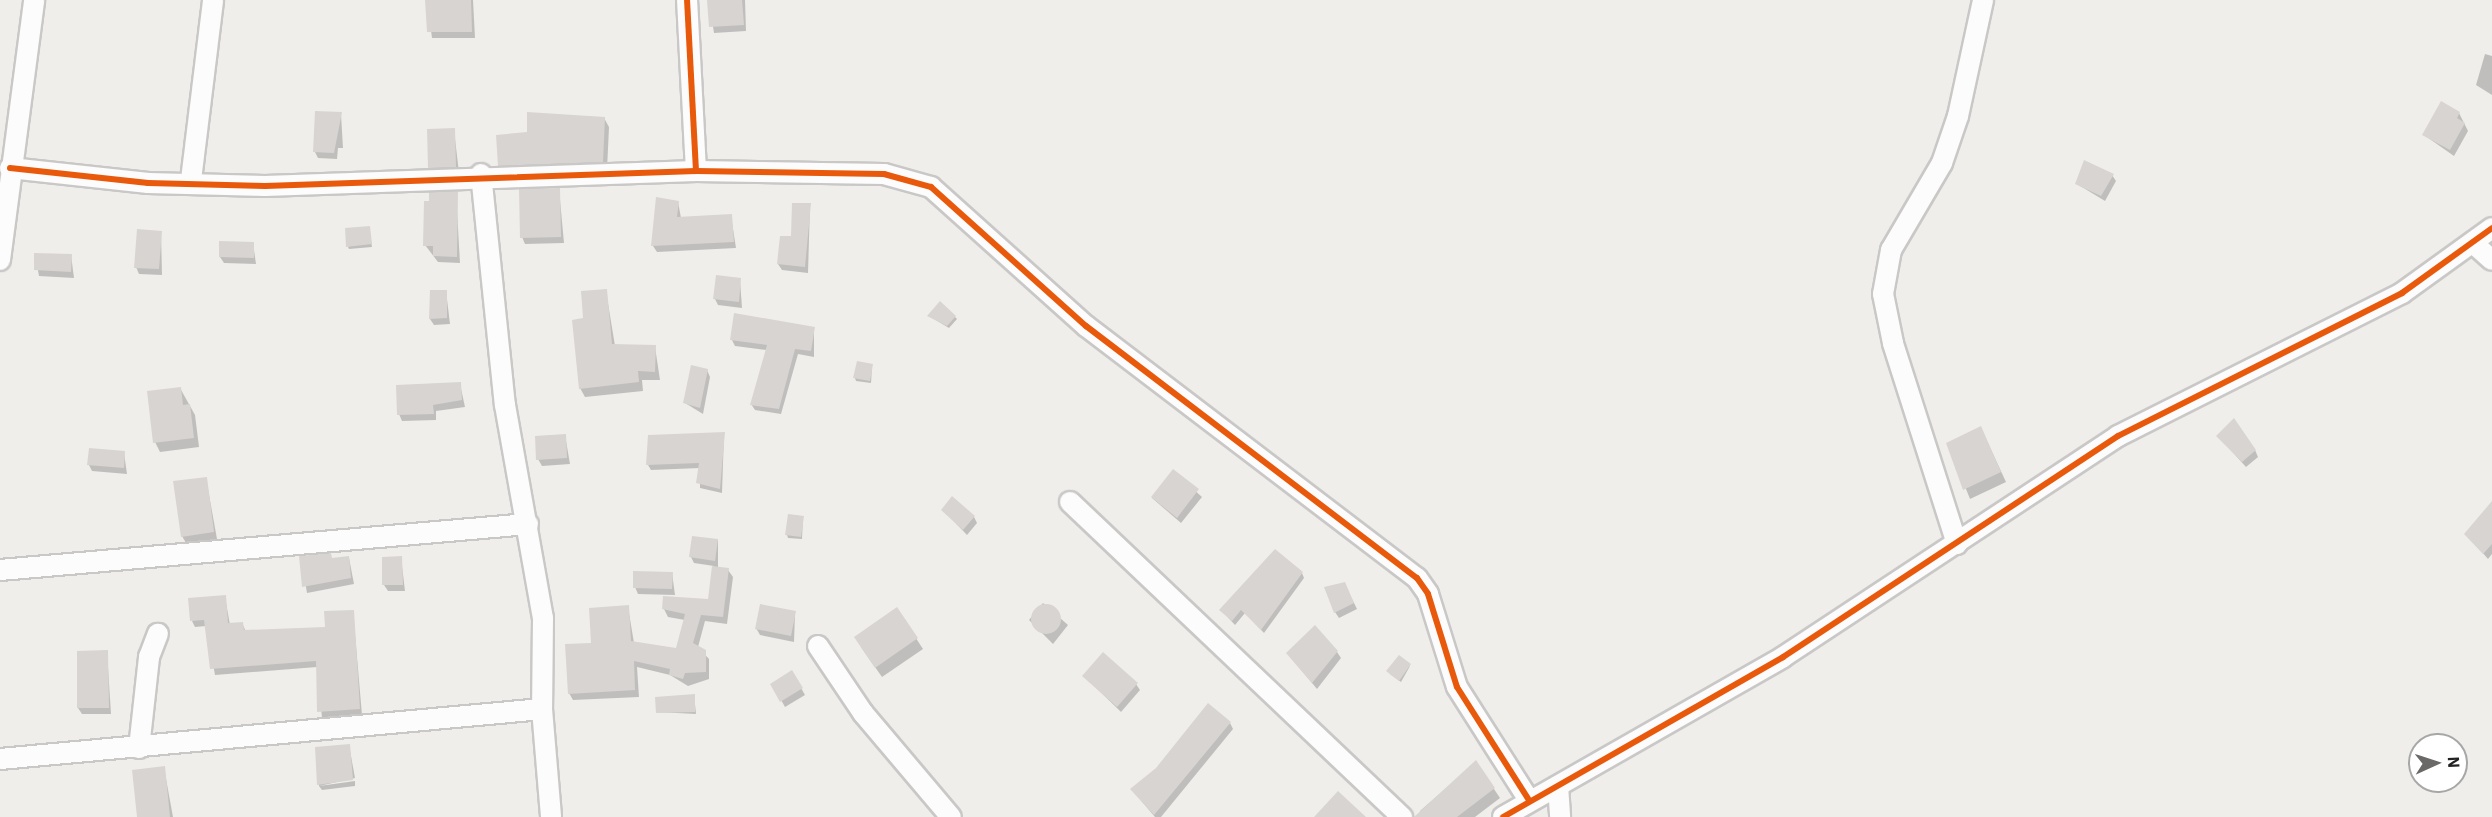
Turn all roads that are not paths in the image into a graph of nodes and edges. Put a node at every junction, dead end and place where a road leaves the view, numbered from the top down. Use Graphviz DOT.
graph roads {
  1 [pos="34,0"];
  2 [pos="213,0"];
  3 [pos="687,0"];
  4 [pos="1983,0"];
  5 [pos="10,168"];
  6 [pos="696,171"];
  7 [pos="481,174"];
  8 [pos="191,180"];
  9 [pos="2492,228"];
  10 [pos="2473,243"];
  11 [pos="0,260"];
  12 [pos="2492,260"];
  13 [pos="1070,502"];
  14 [pos="528,524"];
  15 [pos="1957,544"];
  16 [pos="0,570"];
  17 [pos="158,634"];
  18 [pos="818,646"];
  19 [pos="542,709"];
  20 [pos="139,748"];
  21 [pos="0,759"];
  22 [pos="1558,786"];
  23 [pos="1529,800"];
  24 [pos="551,817"];
  25 [pos="951,817"];
  26 [pos="1402,817"];
  27 [pos="1503,817"];
  28 [pos="1560,817"];
  1 -- 5 [label="street"];
  2 -- 8 [label="street"];
  3 -- 6 [label="street"];
  4 -- 15 [label="street"];
  5 -- 8 [label="street"];
  5 -- 11 [label="street"];
  6 -- 7 [label="street"];
  6 -- 23 [label="street"];
  7 -- 8 [label="street"];
  7 -- 14 [label="street"];
  9 -- 10 [label="street"];
  10 -- 12 [label="street"];
  10 -- 15 [label="street"];
  13 -- 26 [label="street"];
  14 -- 16 [label="street"];
  14 -- 19 [label="street"];
  15 -- 22 [label="street"];
  17 -- 20 [label="street"];
  18 -- 25 [label="street"];
  19 -- 20 [label="street"];
  19 -- 24 [label="street"];
  20 -- 21 [label="street"];
  22 -- 23 [label="street"];
  22 -- 28 [label="street"];
  23 -- 27 [label="street"];
}
